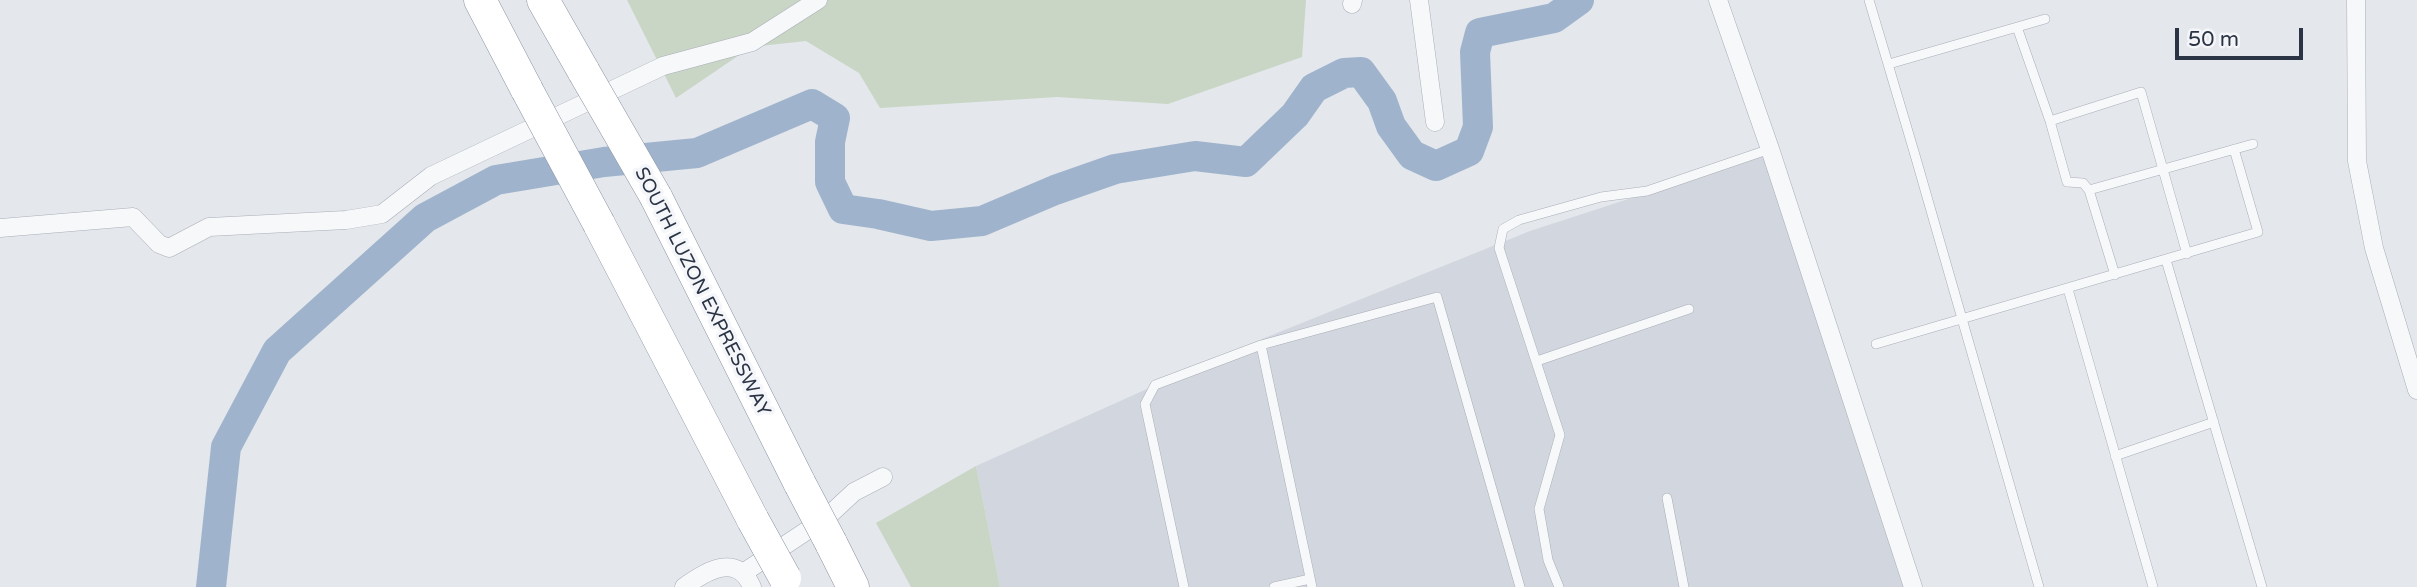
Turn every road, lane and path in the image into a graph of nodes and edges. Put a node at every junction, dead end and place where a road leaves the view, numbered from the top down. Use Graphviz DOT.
graph roads {
  1 [pos="480,0"];
  2 [pos="543,0"];
  3 [pos="817,0"];
  4 [pos="1419,0"];
  5 [pos="1718,0"];
  6 [pos="1869,0"];
  7 [pos="2356,0"];
  8 [pos="2045,19"];
  9 [pos="2017,27"];
  10 [pos="1889,64"];
  11 [pos="2050,121"];
  12 [pos="1435,122"];
  13 [pos="2253,144"];
  14 [pos="1770,149"];
  15 [pos="2234,149"];
  16 [pos="2163,169"];
  17 [pos="2090,190"];
  18 [pos="0,228"];
  19 [pos="2187,254"];
  20 [pos="2166,260"];
  21 [pos="2115,275"];
  22 [pos="2067,289"];
  23 [pos="1689,309"];
  24 [pos="1963,320"];
  25 [pos="1876,344"];
  26 [pos="1261,345"];
  27 [pos="1537,361"];
  28 [pos="2417,390"];
  29 [pos="2214,422"];
  30 [pos="2115,456"];
  31 [pos="883,477"];
  32 [pos="1667,498"];
  33 [pos="748,580"];
  34 [pos="788,583"];
  35 [pos="1311,583"];
  36 [pos="684,587"];
  37 [pos="853,587"];
  38 [pos="1184,587"];
  39 [pos="1274,587"];
  40 [pos="1520,587"];
  41 [pos="1559,587"];
  42 [pos="1684,587"];
  43 [pos="1913,587"];
  44 [pos="2039,587"];
  45 [pos="2152,587"];
  46 [pos="2262,587"];
  1 -- 34 [label="highway, bridge"];
  2 -- 37 [label="highway, SOUTH LUZON EXPRESSWAY, bridge"];
  3 -- 18 [label="street"];
  4 -- 12 [label="street"];
  5 -- 14 [label="street"];
  6 -- 10 [label="lane"];
  7 -- 28 [label="street"];
  8 -- 9 [label="lane"];
  9 -- 10 [label="lane"];
  9 -- 11 [label="lane"];
  10 -- 24 [label="lane"];
  11 -- 16 [label="lane"];
  11 -- 17 [label="lane"];
  13 -- 15 [label="lane"];
  14 -- 27 [label="lane"];
  14 -- 43 [label="street"];
  15 -- 16 [label="lane"];
  15 -- 19 [label="lane"];
  16 -- 17 [label="lane"];
  16 -- 19 [label="lane"];
  17 -- 21 [label="lane"];
  19 -- 20 [label="lane"];
  20 -- 21 [label="lane"];
  20 -- 29 [label="lane"];
  21 -- 22 [label="lane"];
  22 -- 24 [label="lane"];
  22 -- 30 [label="lane"];
  23 -- 27 [label="lane"];
  24 -- 25 [label="lane"];
  24 -- 44 [label="lane"];
  26 -- 35 [label="lane"];
  26 -- 38 [label="lane"];
  26 -- 40 [label="lane"];
  27 -- 41 [label="lane"];
  29 -- 30 [label="lane"];
  29 -- 46 [label="lane"];
  30 -- 45 [label="lane"];
  31 -- 33 [label="street"];
  32 -- 42 [label="lane"];
  33 -- 36 [label="street"];
  35 -- 39 [label="lane"];
}
